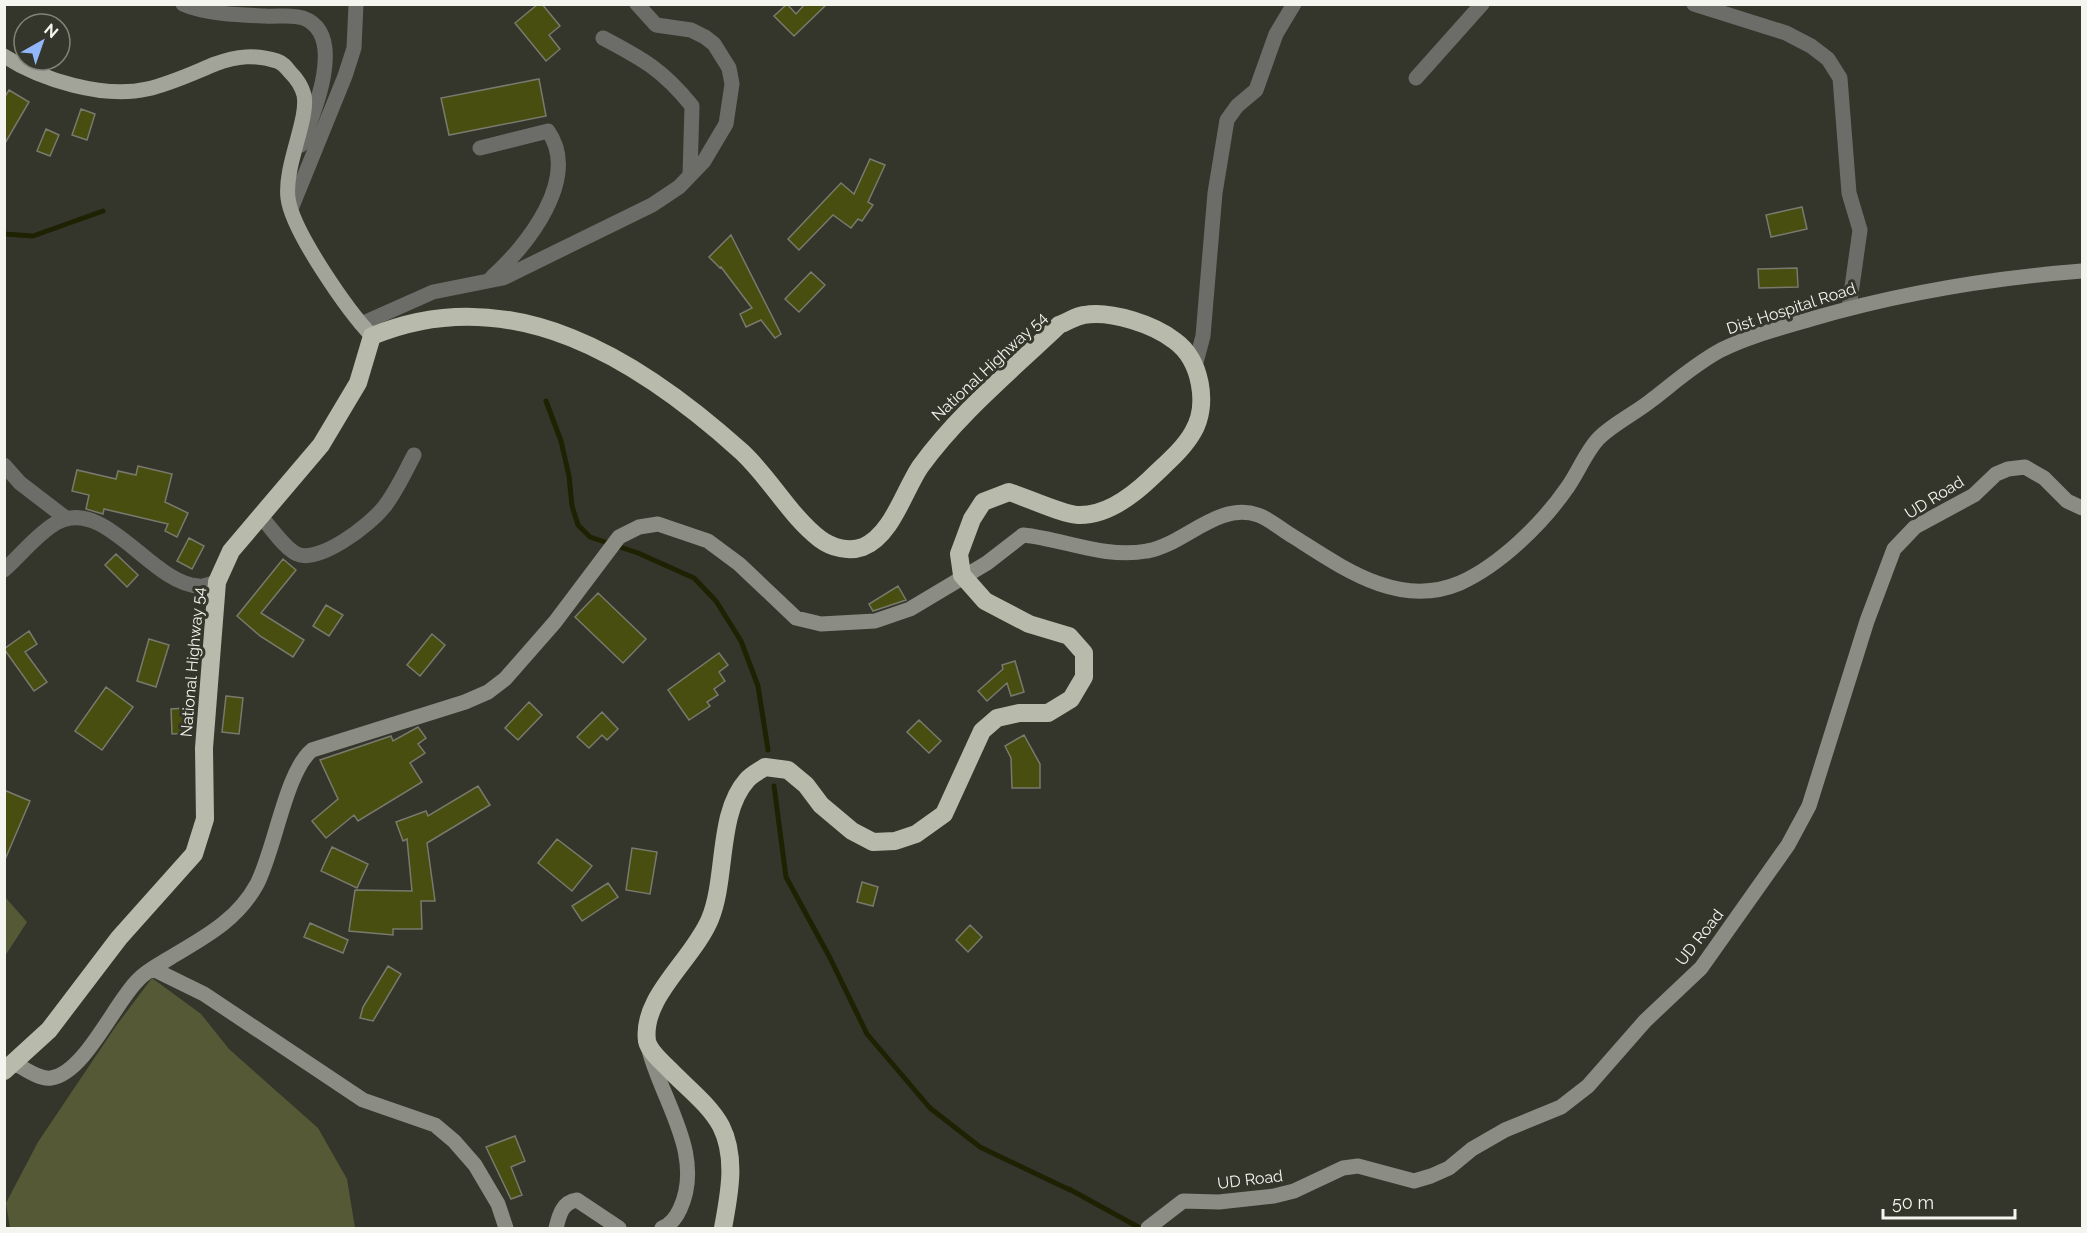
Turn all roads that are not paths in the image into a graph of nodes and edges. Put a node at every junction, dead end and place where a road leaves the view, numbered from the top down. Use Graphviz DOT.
graph roads {
  1 [pos="183,4"];
  2 [pos="356,4"];
  3 [pos="637,4"];
  4 [pos="1294,4"];
  5 [pos="1482,4"];
  6 [pos="1694,4"];
  7 [pos="603,38"];
  8 [pos="4,56"];
  9 [pos="1416,78"];
  10 [pos="480,148"];
  11 [pos="690,175"];
  12 [pos="288,179"];
  13 [pos="291,209"];
  14 [pos="2082,271"];
  15 [pos="485,283"];
  16 [pos="1849,308"];
  17 [pos="366,330"];
  18 [pos="1195,366"];
  19 [pos="414,455"];
  20 [pos="4,465"];
  21 [pos="2082,508"];
  22 [pos="261,517"];
  23 [pos="67,519"];
  24 [pos="4,570"];
  25 [pos="962,575"];
  26 [pos="217,582"];
  27 [pos="153,969"];
  28 [pos="648,1044"];
  29 [pos="9,1067"];
  30 [pos="506,1228"];
  31 [pos="556,1228"];
  32 [pos="619,1228"];
  33 [pos="662,1228"];
  34 [pos="723,1228"];
  35 [pos="1148,1228"];
  1 -- 12 [label="street"];
  2 -- 13 [label="street"];
  3 -- 11 [label="street"];
  4 -- 18 [label="street"];
  5 -- 9 [label="street"];
  6 -- 16 [label="street"];
  7 -- 11 [label="street"];
  8 -- 12 [label="main road"];
  10 -- 15 [label="street"];
  11 -- 15 [label="street"];
  12 -- 13 [label="main road"];
  13 -- 17 [label="main road"];
  14 -- 16 [label="street, Dist Hospital Road"];
  15 -- 17 [label="street"];
  16 -- 25 [label="street, Dist Hospital Road"];
  17 -- 18 [label="highway, National Highway 54"];
  17 -- 22 [label="highway, National Highway 54"];
  18 -- 25 [label="highway, National Highway 54"];
  19 -- 22 [label="street"];
  20 -- 23 [label="street"];
  21 -- 35 [label="street, UD Road"];
  22 -- 26 [label="highway, National Highway 54"];
  23 -- 24 [label="street"];
  23 -- 26 [label="street"];
  25 -- 27 [label="street, Dist Hospital Road"];
  25 -- 28 [label="highway"];
  26 -- 29 [label="highway, National Highway 54"];
  27 -- 29 [label="street"];
  27 -- 30 [label="street"];
  28 -- 33 [label="street"];
  28 -- 34 [label="highway"];
  31 -- 32 [label="street"];
}
